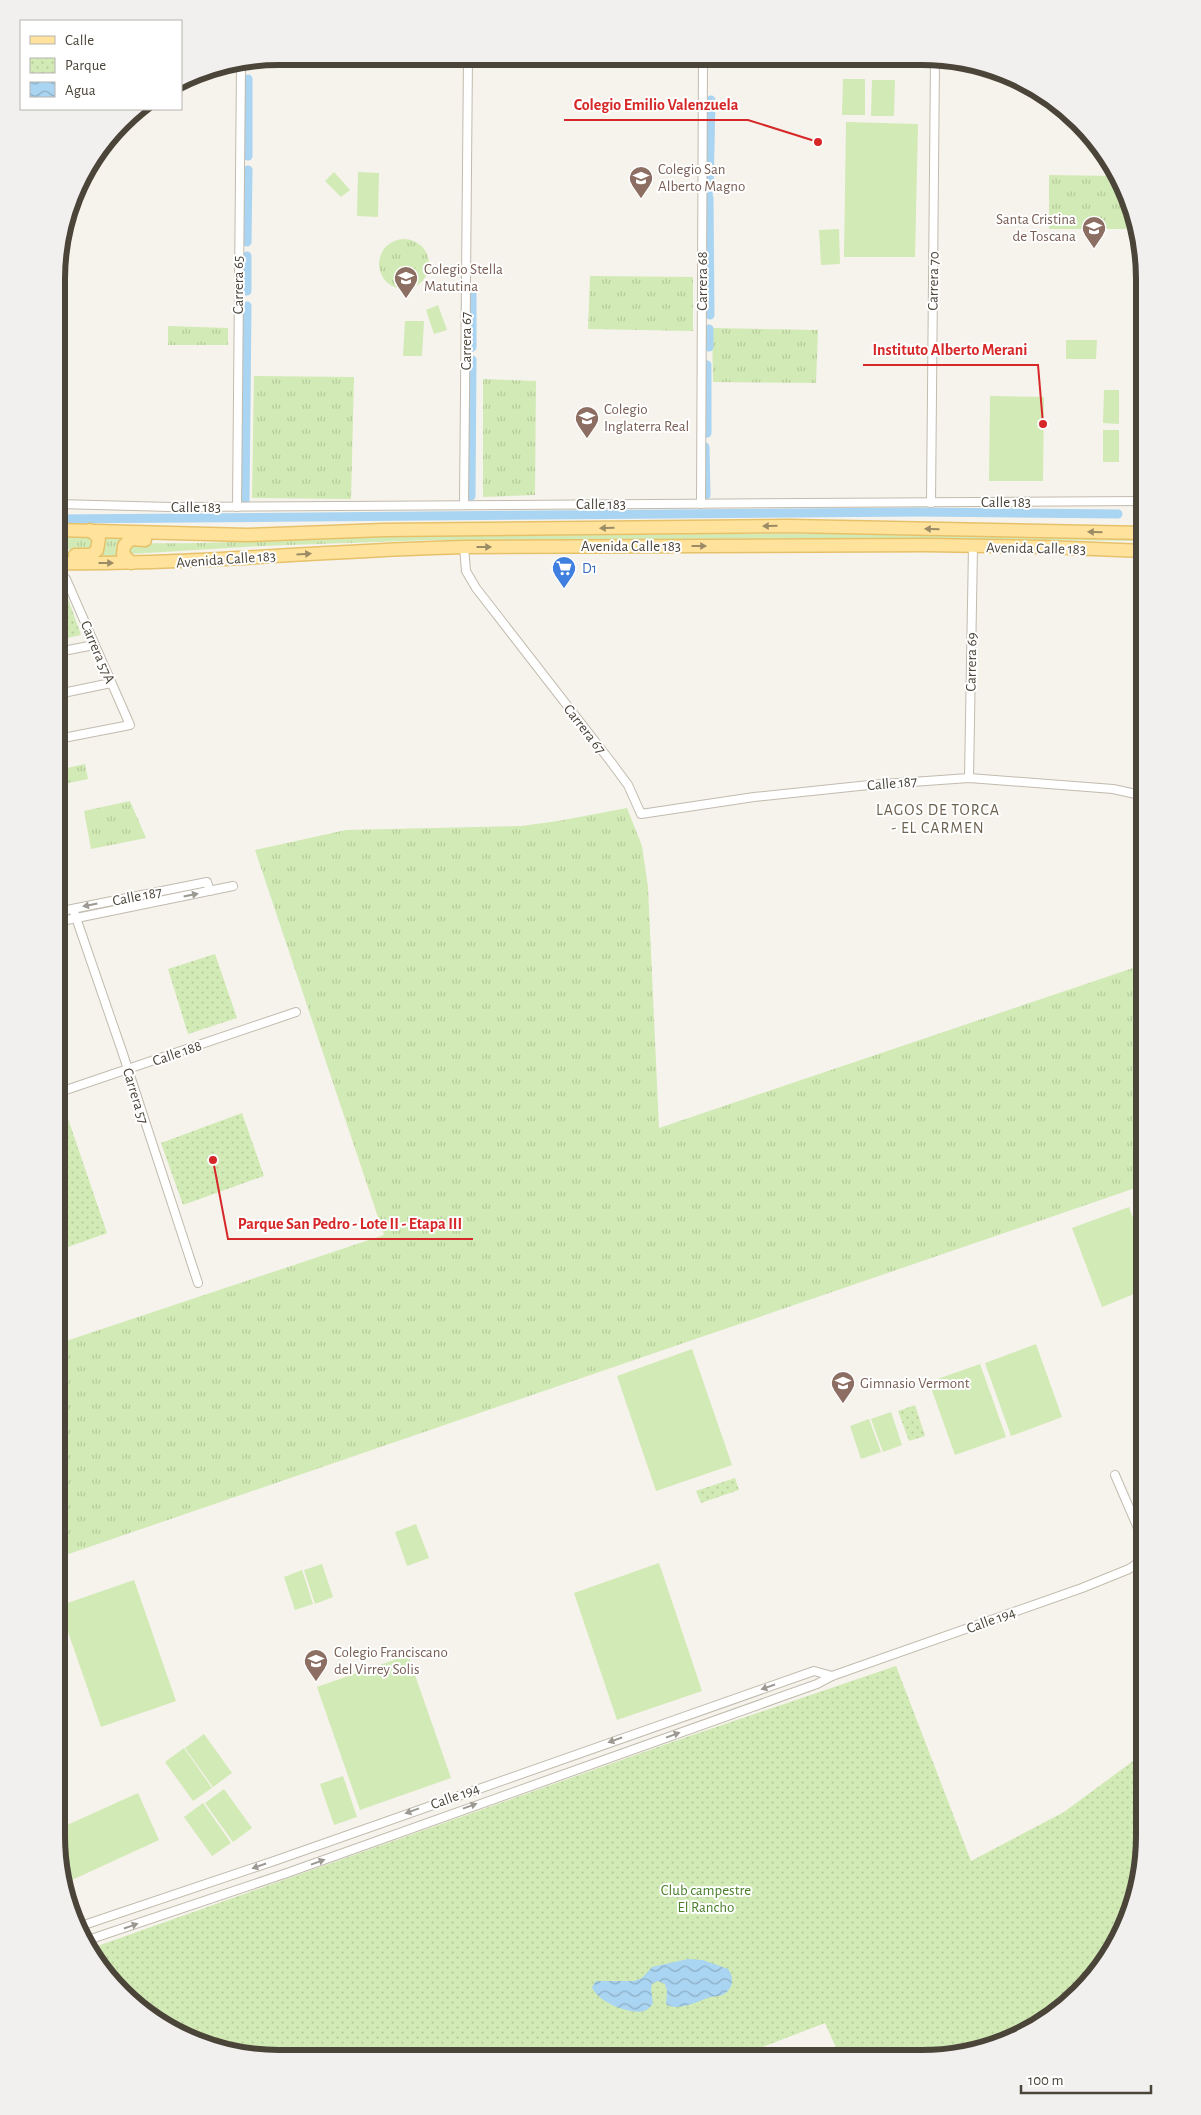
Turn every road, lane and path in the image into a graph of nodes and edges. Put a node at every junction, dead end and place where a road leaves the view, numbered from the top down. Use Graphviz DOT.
graph roads {
  1 [pos="468,65"];
  2 [pos="703,65"];
  3 [pos="935,65"];
  4 [pos="241,68"];
  5 [pos="1136,502"];
  6 [pos="931,503"];
  7 [pos="65,504"];
  8 [pos="701,504"];
  9 [pos="464,505"];
  10 [pos="237,506"];
  11 [pos="65,530"];
  12 [pos="90,530"];
  13 [pos="1136,533"];
  14 [pos="229,534"];
  15 [pos="973,546"];
  16 [pos="464,547"];
  17 [pos="1136,551"];
  18 [pos="65,555"];
  19 [pos="65,563"];
  20 [pos="131,563"];
  21 [pos="66,579"];
  22 [pos="94,645"];
  23 [pos="65,651"];
  24 [pos="111,683"];
  25 [pos="65,693"];
  26 [pos="65,738"];
  27 [pos="969,778"];
  28 [pos="1136,794"];
  29 [pos="641,814"];
  30 [pos="233,886"];
  31 [pos="210,891"];
  32 [pos="73,909"];
  33 [pos="65,910"];
  34 [pos="76,918"];
  35 [pos="65,920"];
  36 [pos="296,1012"];
  37 [pos="128,1069"];
  38 [pos="65,1090"];
  39 [pos="198,1283"];
  40 [pos="1114,1475"];
  41 [pos="1136,1524"];
  42 [pos="1136,1564"];
  43 [pos="832,1676"];
  44 [pos="85,1926"];
  45 [pos="92,1939"];
  1 -- 9 [label="street, Carrera 67"];
  2 -- 8 [label="street, Carrera 68"];
  3 -- 6 [label="street, Carrera 70"];
  4 -- 10 [label="street, Carrera 65"];
  5 -- 6 [label="street, Calle 183"];
  6 -- 8 [label="street, Calle 183"];
  7 -- 10 [label="street, Calle 183"];
  8 -- 9 [label="street, Calle 183"];
  9 -- 10 [label="street, Calle 183"];
  11 -- 12 [label="main road, Avenida Calle 183"];
  12 -- 14 [label="main road, Avenida Calle 183"];
  12 -- 18 [label="main road"];
  13 -- 14 [label="main road, Avenida Calle 183, one-way"];
  14 -- 20 [label="main road"];
  16 -- 15 [label="main road, Avenida Calle 183, one-way"];
  15 -- 17 [label="main road, Avenida Calle 183"];
  15 -- 27 [label="street, Carrera 69"];
  20 -- 16 [label="main road, Avenida Calle 183, one-way"];
  16 -- 29 [label="street, Carrera 67"];
  19 -- 20 [label="main road, Avenida Calle 183, one-way"];
  21 -- 22 [label="street, Carrera 57A"];
  22 -- 23 [label="street"];
  22 -- 24 [label="street, Carrera 57A"];
  24 -- 25 [label="street"];
  24 -- 26 [label="street, Carrera 57A"];
  27 -- 28 [label="street, Calle 187"];
  27 -- 29 [label="street, Calle 187"];
  30 -- 31 [label="street, Calle 187"];
  31 -- 32 [label="street, Calle 187, one-way"];
  34 -- 31 [label="street, Calle 187, one-way"];
  32 -- 33 [label="street, Calle 187"];
  32 -- 34 [label="street, Carrera 57"];
  34 -- 35 [label="street, Calle 187"];
  34 -- 37 [label="street, Carrera 57"];
  36 -- 37 [label="street, Calle 188"];
  37 -- 38 [label="street, Calle 188"];
  37 -- 39 [label="street, Carrera 57"];
  40 -- 41 [label="street"];
  42 -- 43 [label="street, Calle 194"];
  43 -- 44 [label="street, Calle 194, one-way"];
  45 -- 43 [label="street, Calle 194, one-way"];
}
